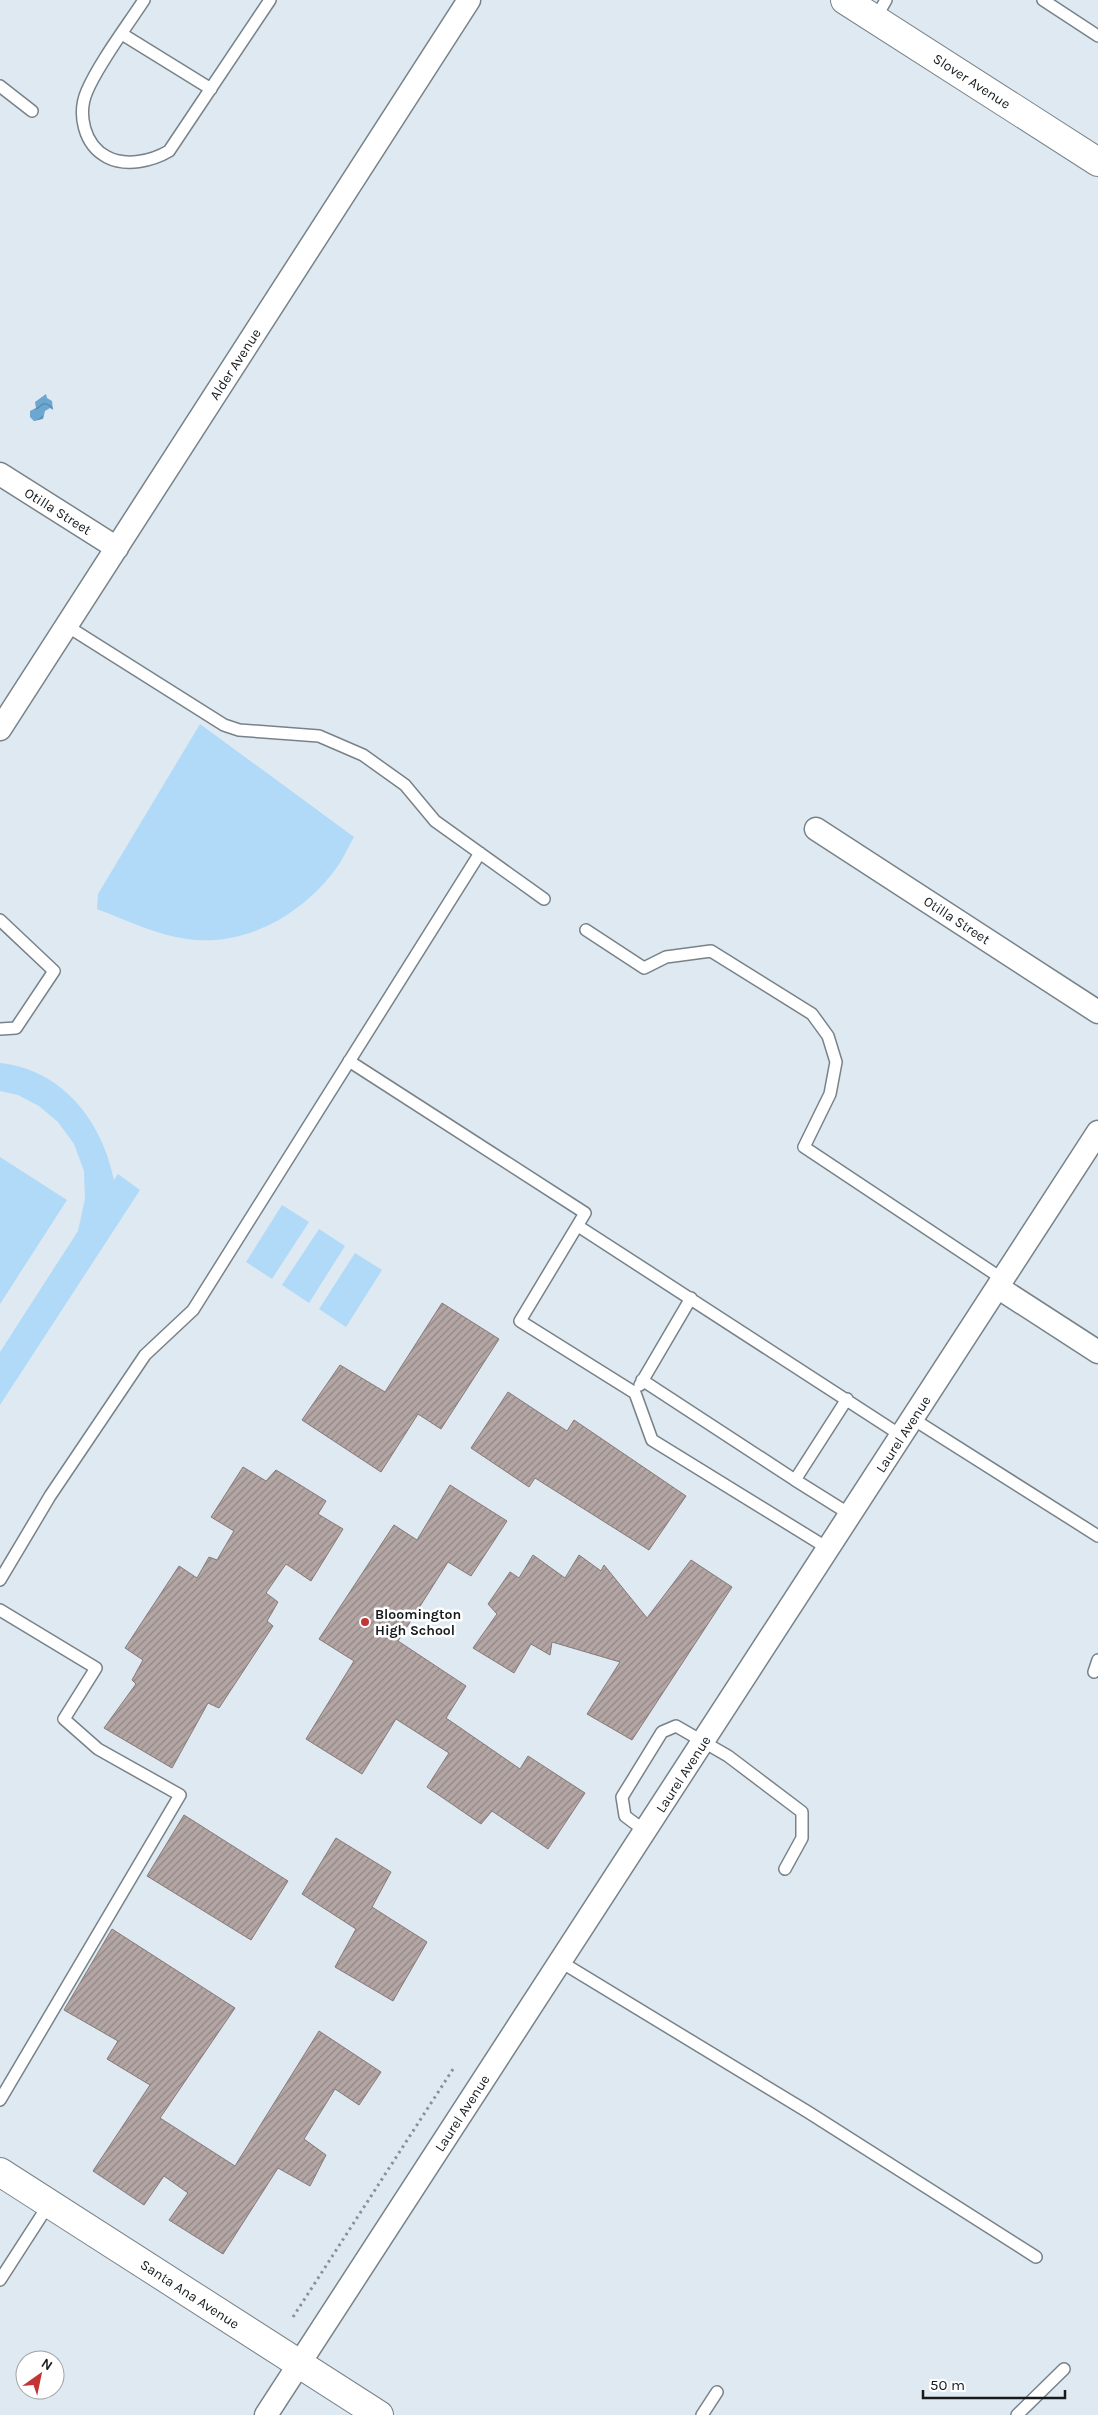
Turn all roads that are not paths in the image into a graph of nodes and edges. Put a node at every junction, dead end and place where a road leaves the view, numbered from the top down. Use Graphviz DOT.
graph roads {
  1 [pos="144,0"];
  2 [pos="270,0"];
  3 [pos="469,0"];
  4 [pos="846,0"];
  5 [pos="1043,0"];
  6 [pos="881,9"];
  7 [pos="122,34"];
  8 [pos="1098,36"];
  9 [pos="0,86"];
  10 [pos="211,89"];
  11 [pos="32,111"];
  12 [pos="1098,162"];
  13 [pos="0,474"];
  14 [pos="117,548"];
  15 [pos="66,626"];
  16 [pos="0,729"];
  17 [pos="816,829"];
  18 [pos="480,853"];
  19 [pos="544,899"];
  20 [pos="0,920"];
  21 [pos="586,930"];
  22 [pos="1098,1012"];
  23 [pos="0,1028"];
  24 [pos="350,1061"];
  25 [pos="1098,1132"];
  26 [pos="578,1226"];
  27 [pos="1002,1284"];
  28 [pos="691,1298"];
  29 [pos="1098,1352"];
  30 [pos="642,1380"];
  31 [pos="635,1393"];
  32 [pos="847,1400"];
  33 [pos="908,1427"];
  34 [pos="795,1480"];
  35 [pos="851,1516"];
  36 [pos="1098,1536"];
  37 [pos="829,1549"];
  38 [pos="0,1580"];
  39 [pos="0,1610"];
  40 [pos="1098,1660"];
  41 [pos="1094,1672"];
  42 [pos="704,1742"];
  43 [pos="645,1831"];
  44 [pos="785,1869"];
  45 [pos="561,1962"];
  46 [pos="0,2100"];
  47 [pos="0,2172"];
  48 [pos="50,2204"];
  49 [pos="1036,2256"];
  50 [pos="0,2280"];
  51 [pos="299,2364"];
  52 [pos="1064,2369"];
  53 [pos="717,2392"];
  54 [pos="266,2415"];
  55 [pos="379,2415"];
  56 [pos="702,2415"];
  57 [pos="1017,2415"];
  1 -- 7 [label="lane"];
  2 -- 10 [label="lane"];
  3 -- 14 [label="street, Alder Avenue"];
  4 -- 6 [label="street, Slover Avenue"];
  5 -- 8 [label="lane"];
  6 -- 12 [label="street, Slover Avenue"];
  7 -- 10 [label="lane"];
  7 -- 10 [label="lane"];
  9 -- 11 [label="lane"];
  13 -- 14 [label="street, Otilla Street"];
  14 -- 15 [label="street, Alder Avenue"];
  15 -- 16 [label="street, Alder Avenue"];
  15 -- 18 [label="lane"];
  17 -- 22 [label="street, Otilla Street"];
  18 -- 19 [label="lane"];
  18 -- 24 [label="lane"];
  20 -- 23 [label="lane"];
  21 -- 27 [label="lane"];
  24 -- 26 [label="lane"];
  24 -- 38 [label="lane"];
  25 -- 27 [label="street, Laurel Avenue"];
  26 -- 28 [label="lane"];
  26 -- 31 [label="lane"];
  27 -- 29 [label="street"];
  27 -- 33 [label="street, Laurel Avenue"];
  28 -- 30 [label="lane"];
  28 -- 32 [label="lane"];
  30 -- 31 [label="lane"];
  30 -- 34 [label="lane"];
  31 -- 37 [label="lane"];
  32 -- 33 [label="lane"];
  32 -- 34 [label="lane"];
  33 -- 35 [label="street, Laurel Avenue"];
  33 -- 36 [label="lane"];
  34 -- 35 [label="lane"];
  35 -- 37 [label="street, Laurel Avenue"];
  37 -- 42 [label="street, Laurel Avenue"];
  39 -- 46 [label="lane"];
  40 -- 41 [label="lane"];
  42 -- 43 [label="street, Laurel Avenue"];
  42 -- 43 [label="lane"];
  42 -- 44 [label="lane"];
  43 -- 45 [label="street, Laurel Avenue"];
  45 -- 49 [label="lane"];
  45 -- 51 [label="street, Laurel Avenue"];
  47 -- 48 [label="street, Santa Ana Avenue"];
  48 -- 50 [label="lane"];
  48 -- 51 [label="street, Santa Ana Avenue"];
  51 -- 54 [label="street, Laurel Avenue"];
  51 -- 55 [label="street, Santa Ana Avenue"];
  52 -- 57 [label="lane"];
  53 -- 56 [label="lane"];
}
